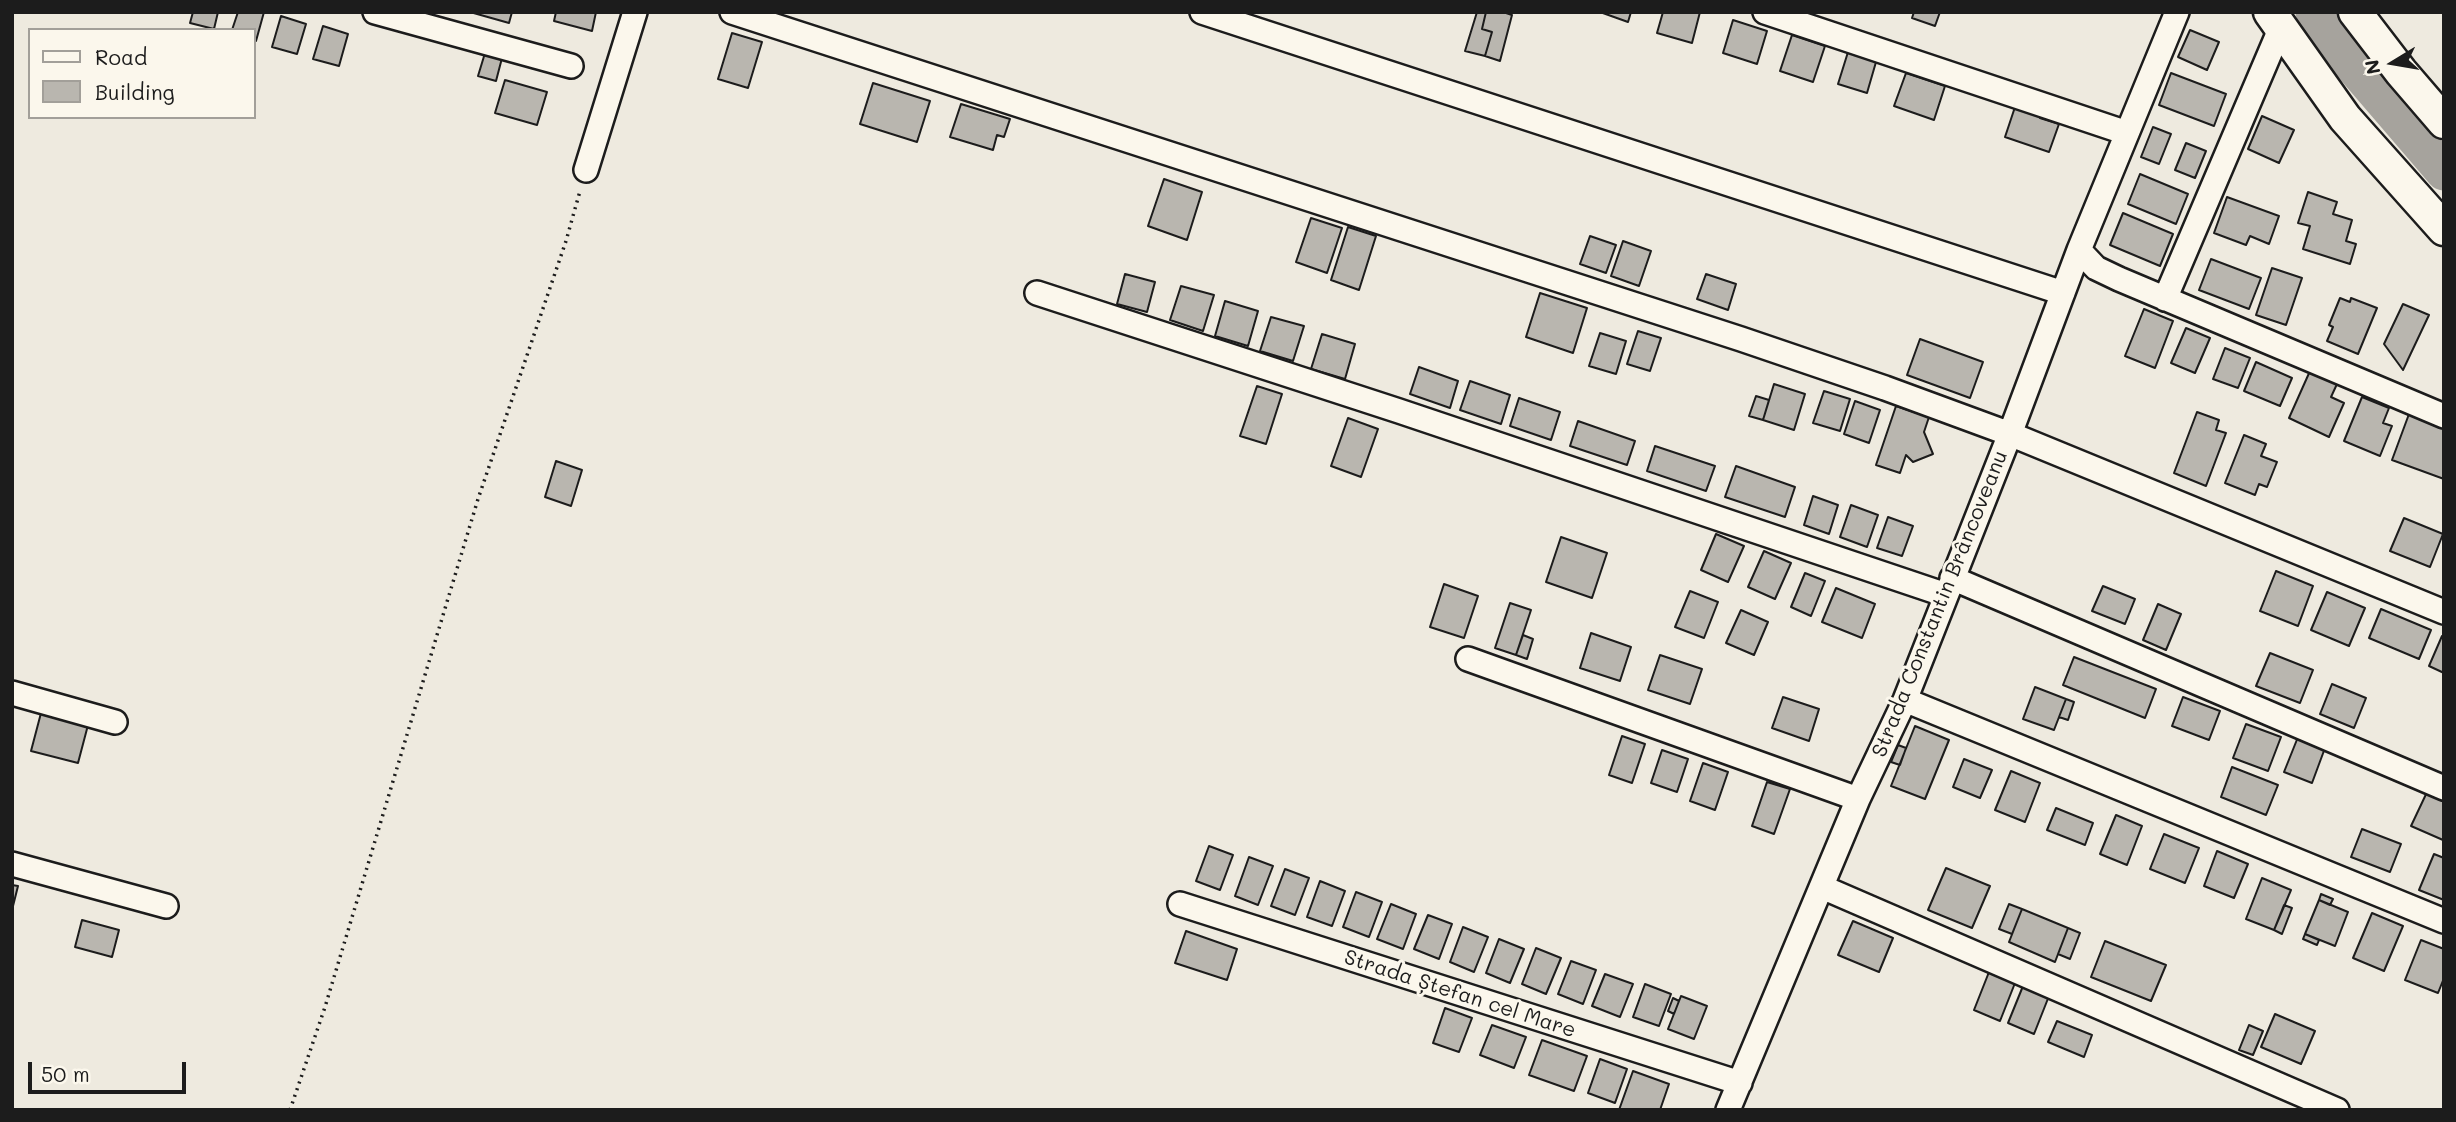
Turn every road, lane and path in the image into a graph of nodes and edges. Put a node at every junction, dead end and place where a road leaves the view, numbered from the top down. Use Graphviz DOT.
graph roads {
  1 [pos="375,12"];
  2 [pos="635,12"];
  3 [pos="732,12"];
  4 [pos="1202,12"];
  5 [pos="1766,12"];
  6 [pos="2177,12"];
  7 [pos="2355,12"];
  8 [pos="2276,19"];
  9 [pos="571,66"];
  10 [pos="2443,120"];
  11 [pos="2127,133"];
  12 [pos="586,170"];
  13 [pos="2444,229"];
  14 [pos="2080,250"];
  15 [pos="1037,293"];
  16 [pos="2063,293"];
  17 [pos="2165,299"];
  18 [pos="2444,416"];
  19 [pos="2010,434"];
  20 [pos="1949,587"];
  21 [pos="2444,612"];
  22 [pos="1468,659"];
  23 [pos="12,693"];
  24 [pos="1905,700"];
  25 [pos="115,722"];
  26 [pos="2444,788"];
  27 [pos="1858,799"];
  28 [pos="12,864"];
  29 [pos="1822,887"];
  30 [pos="1180,904"];
  31 [pos="166,906"];
  32 [pos="2444,921"];
  33 [pos="1740,1083"];
  34 [pos="290,1110"];
  35 [pos="1728,1110"];
  36 [pos="2337,1110"];
  1 -- 9 [label="street"];
  2 -- 12 [label="street"];
  3 -- 19 [label="street"];
  4 -- 16 [label="street"];
  5 -- 11 [label="street"];
  6 -- 11 [label="street, Strada Constantin Brâncoveanu"];
  7 -- 10 [label="street"];
  8 -- 13 [label="street"];
  8 -- 17 [label="street"];
  11 -- 14 [label="street, Strada Constantin Brâncoveanu"];
  12 -- 34 [label="path"];
  14 -- 16 [label="street, Strada Constantin Brâncoveanu"];
  14 -- 17 [label="street"];
  15 -- 20 [label="street"];
  16 -- 19 [label="street, Strada Constantin Brâncoveanu"];
  17 -- 18 [label="street"];
  19 -- 20 [label="street, Strada Constantin Brâncoveanu"];
  19 -- 21 [label="street"];
  20 -- 24 [label="street, Strada Constantin Brâncoveanu"];
  20 -- 26 [label="street"];
  22 -- 27 [label="street"];
  23 -- 25 [label="street"];
  24 -- 27 [label="street, Strada Constantin Brâncoveanu"];
  24 -- 32 [label="street"];
  27 -- 29 [label="street, Strada Constantin Brâncoveanu"];
  28 -- 31 [label="street"];
  29 -- 33 [label="street, Strada Constantin Brâncoveanu"];
  29 -- 36 [label="street"];
  30 -- 33 [label="street, Strada Ștefan cel Mare"];
  33 -- 35 [label="street, Strada Constantin Brâncoveanu"];
}
